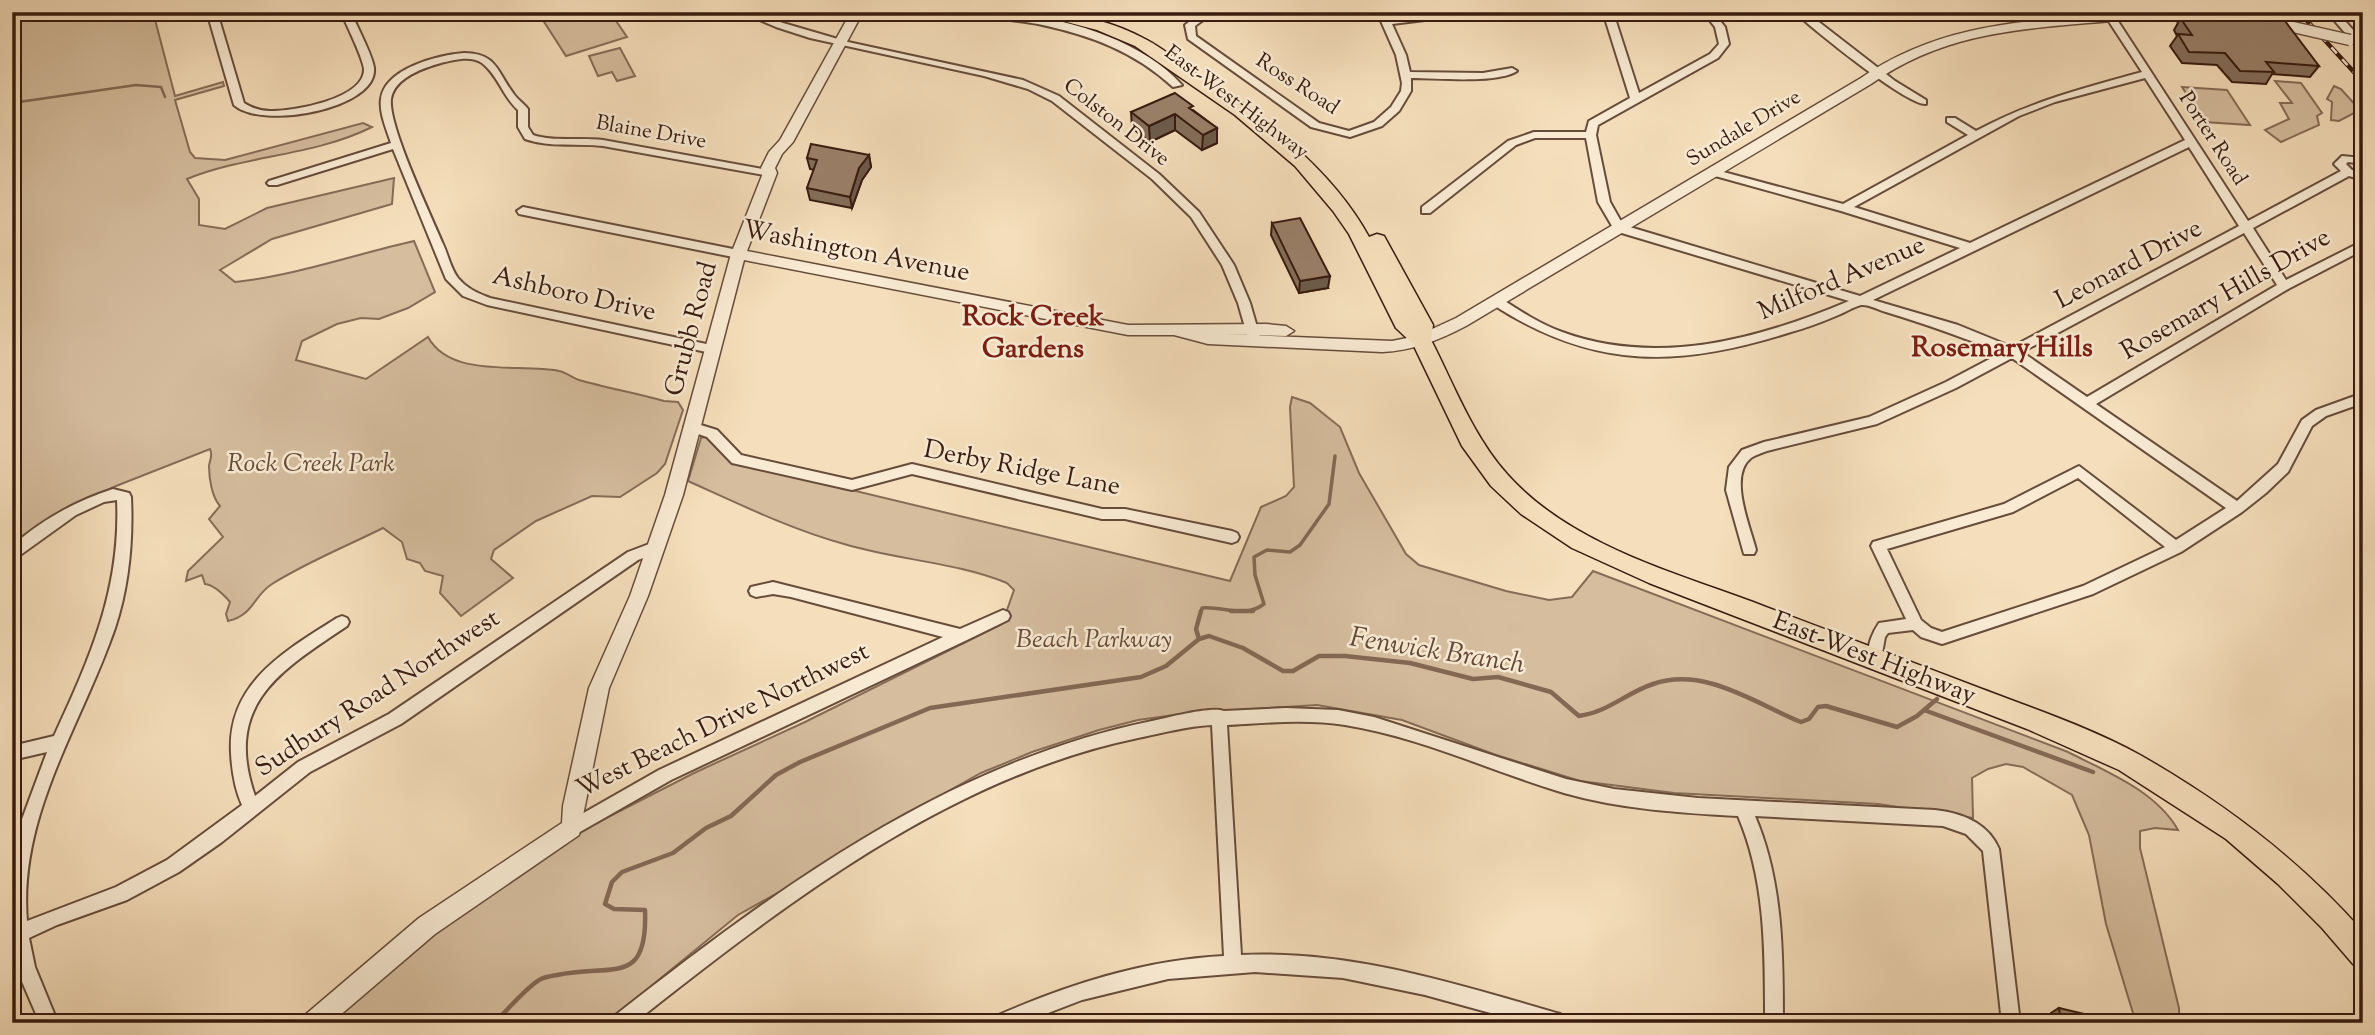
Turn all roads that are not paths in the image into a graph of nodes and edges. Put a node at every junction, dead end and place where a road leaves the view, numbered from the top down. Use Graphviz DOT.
graph roads {
  1 [pos="212,12"];
  2 [pos="346,12"];
  3 [pos="746,12"];
  4 [pos="857,12"];
  5 [pos="990,12"];
  6 [pos="1046,12"];
  7 [pos="1077,12"];
  8 [pos="1209,12"];
  9 [pos="1466,12"];
  10 [pos="1608,12"];
  11 [pos="1708,12"];
  12 [pos="1800,12"];
  13 [pos="2332,12"];
  14 [pos="2109,15"];
  15 [pos="1384,17"];
  16 [pos="2272,17"];
  17 [pos="2357,43"];
  18 [pos="839,44"];
  19 [pos="1156,60"];
  20 [pos="1512,71"];
  21 [pos="1877,72"];
  22 [pos="2147,74"];
  23 [pos="1406,75"];
  24 [pos="1177,85"];
  25 [pos="1636,99"];
  26 [pos="1922,102"];
  27 [pos="1951,120"];
  28 [pos="1591,135"];
  29 [pos="1975,135"];
  30 [pos="2190,142"];
  31 [pos="398,144"];
  32 [pos="2363,161"];
  33 [pos="1712,172"];
  34 [pos="2348,172"];
  35 [pos="770,173"];
  36 [pos="2363,177"];
  37 [pos="273,184"];
  38 [pos="1845,208"];
  39 [pos="1426,210"];
  40 [pos="523,212"];
  41 [pos="2247,227"];
  42 [pos="1619,228"];
  43 [pos="2363,245"];
  44 [pos="1972,248"];
  45 [pos="738,254"];
  46 [pos="2284,286"];
  47 [pos="1862,300"];
  48 [pos="1496,301"];
  49 [pos="1254,334"];
  50 [pos="1421,340"];
  51 [pos="711,349"];
  52 [pos="2014,353"];
  53 [pos="2363,398"];
  54 [pos="2089,402"];
  55 [pos="691,427"];
  56 [pos="2238,508"];
  57 [pos="1232,537"];
  58 [pos="657,547"];
  59 [pos="2176,548"];
  60 [pos="1749,550"];
  61 [pos="12,555"];
  62 [pos="756,591"];
  63 [pos="1003,616"];
  64 [pos="342,622"];
  65 [pos="1916,624"];
  66 [pos="962,636"];
  67 [pos="1875,660"];
  68 [pos="1219,716"];
  69 [pos="56,743"];
  70 [pos="12,752"];
  71 [pos="253,808"];
  72 [pos="1743,808"];
  73 [pos="572,828"];
  74 [pos="15,935"];
  75 [pos="2363,954"];
  76 [pos="1233,963"];
  77 [pos="1536,1019"];
  78 [pos="49,1023"];
  79 [pos="313,1023"];
  80 [pos="619,1023"];
  81 [pos="1000,1023"];
  82 [pos="1560,1023"];
  83 [pos="1774,1023"];
  84 [pos="2011,1023"];
  1 -- 2 [label="street"];
  3 -- 18 [label="street, Colston Drive"];
  4 -- 18 [label="street, Grubb Road"];
  5 -- 19 [label="street, East-West Highway"];
  6 -- 19 [label="main road, East-West Highway"];
  7 -- 50 [label="main road, East-West Highway"];
  8 -- 23 [label="street, Ross Road"];
  9 -- 15 [label="street"];
  10 -- 25 [label="street"];
  11 -- 25 [label="street"];
  12 -- 21 [label="street"];
  13 -- 17 [label="street"];
  14 -- 21 [label="street, Sundale Drive"];
  14 -- 22 [label="street, Porter Road"];
  15 -- 23 [label="street"];
  16 -- 17 [label="street, bridge"];
  18 -- 35 [label="street, Grubb Road"];
  18 -- 49 [label="street, Colston Drive"];
  19 -- 24 [label="street, East-West Highway"];
  19 -- 50 [label="main road, East-West Highway"];
  20 -- 23 [label="street"];
  21 -- 26 [label="street"];
  21 -- 33 [label="street, Sundale Drive"];
  22 -- 29 [label="street"];
  22 -- 30 [label="street, Porter Road"];
  25 -- 28 [label="street"];
  27 -- 29 [label="street"];
  28 -- 39 [label="street"];
  28 -- 42 [label="street"];
  29 -- 38 [label="street"];
  30 -- 41 [label="street, Porter Road"];
  30 -- 44 [label="street, Milford Avenue"];
  31 -- 35 [label="street, Blaine Drive"];
  31 -- 37 [label="street"];
  31 -- 51 [label="street, Ashboro Drive"];
  32 -- 34 [label="street, Leonard Drive"];
  33 -- 38 [label="street"];
  33 -- 42 [label="street, Sundale Drive"];
  34 -- 36 [label="street"];
  34 -- 41 [label="street, Leonard Drive"];
  35 -- 45 [label="street, Grubb Road"];
  38 -- 44 [label="street"];
  40 -- 45 [label="street, Washington Avenue"];
  41 -- 46 [label="street, Porter Road"];
  41 -- 52 [label="street, Leonard Drive"];
  42 -- 47 [label="street"];
  42 -- 48 [label="street, Sundale Drive"];
  43 -- 46 [label="street, Rosemary Hills Drive"];
  44 -- 47 [label="street, Milford Avenue"];
  45 -- 49 [label="street, Washington Avenue"];
  45 -- 51 [label="street, Grubb Road"];
  46 -- 54 [label="street, Rosemary Hills Drive"];
  47 -- 48 [label="street, Milford Avenue"];
  47 -- 52 [label="street"];
  48 -- 50 [label="street, Sundale Drive"];
  49 -- 50 [label="street, Washington Avenue"];
  50 -- 67 [label="main road, East-West Highway"];
  51 -- 55 [label="street, Grubb Road"];
  52 -- 54 [label="street"];
  52 -- 60 [label="street, Leonard Drive"];
  53 -- 56 [label="street"];
  54 -- 56 [label="street"];
  55 -- 57 [label="street, Derby Ridge Lane"];
  55 -- 58 [label="street, Grubb Road"];
  56 -- 59 [label="street"];
  58 -- 71 [label="street, Sudbury Road Northwest"];
  58 -- 73 [label="street, Grubb Road"];
  59 -- 65 [label="street"];
  59 -- 65 [label="street"];
  61 -- 69 [label="street"];
  62 -- 66 [label="street"];
  63 -- 66 [label="street, West Beach Drive Northwest"];
  64 -- 71 [label="street"];
  65 -- 67 [label="street"];
  66 -- 73 [label="street, West Beach Drive Northwest"];
  67 -- 75 [label="main road, East-West Highway"];
  68 -- 72 [label="street"];
  68 -- 76 [label="street"];
  68 -- 80 [label="street"];
  69 -- 70 [label="street"];
  69 -- 74 [label="street"];
  71 -- 74 [label="street, Sudbury Road Northwest"];
  72 -- 83 [label="street"];
  72 -- 84 [label="street"];
  73 -- 79 [label="street, West Beach Drive Northwest"];
  74 -- 78 [label="street"];
  76 -- 77 [label="street"];
  76 -- 81 [label="street"];
  77 -- 82 [label="street"];
}
